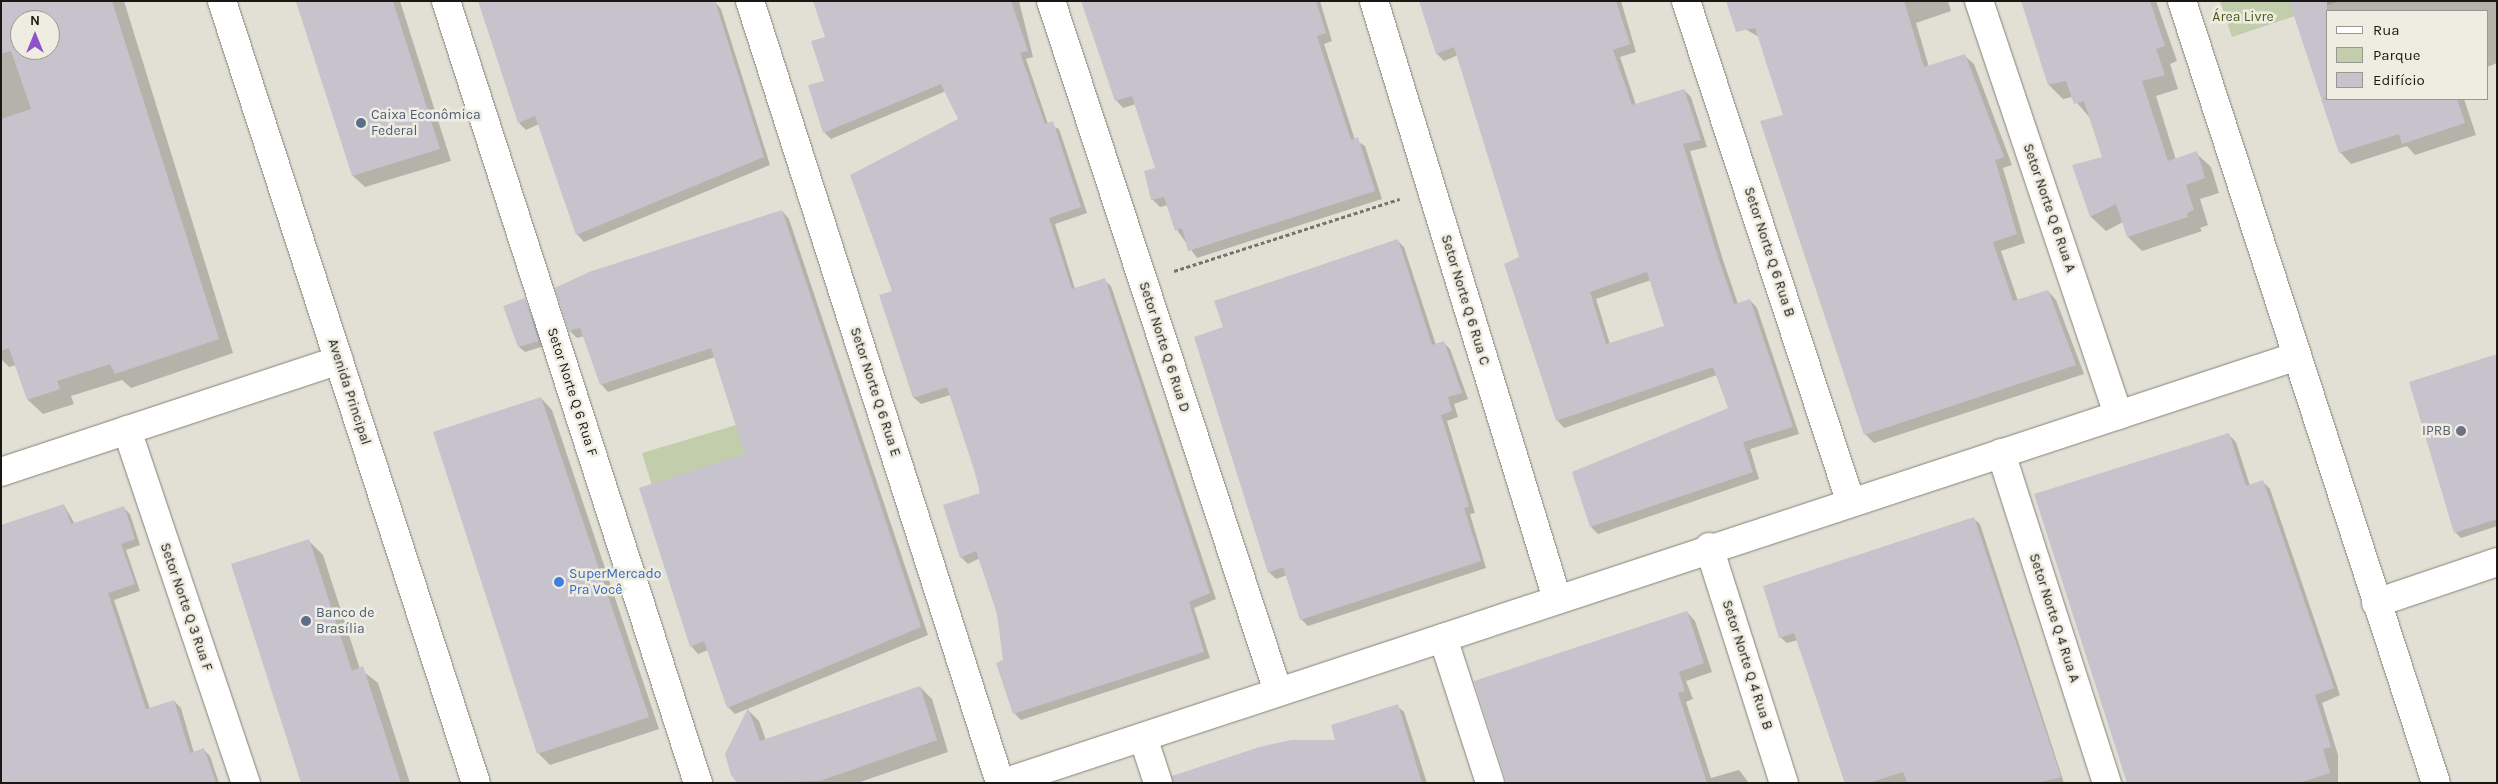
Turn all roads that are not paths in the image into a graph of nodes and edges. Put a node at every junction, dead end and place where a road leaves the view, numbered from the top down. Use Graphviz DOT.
graph roads {
  1 [pos="222,1"];
  2 [pos="446,1"];
  3 [pos="750,1"];
  4 [pos="1051,1"];
  5 [pos="1374,1"];
  6 [pos="1686,1"];
  7 [pos="1979,1"];
  8 [pos="2182,1"];
  9 [pos="2296,356"];
  10 [pos="339,360"];
  11 [pos="2118,415"];
  12 [pos="127,430"];
  13 [pos="2002,453"];
  14 [pos="2,467"];
  15 [pos="1851,503"];
  16 [pos="1709,547"];
  17 [pos="2497,562"];
  18 [pos="1557,599"];
  19 [pos="2376,603"];
  20 [pos="1443,638"];
  21 [pos="1278,692"];
  22 [pos="1143,737"];
  23 [pos="246,783"];
  24 [pos="476,783"];
  25 [pos="698,783"];
  26 [pos="1002,783"];
  27 [pos="1158,783"];
  28 [pos="1490,783"];
  29 [pos="1784,783"];
  30 [pos="2107,783"];
  31 [pos="2436,783"];
  1 -- 10 [label="street, Avenida Principal"];
  2 -- 25 [label="street, Setor Norte Q 6 Rua F"];
  3 -- 26 [label="street, Setor Norte Q 6 Rua E"];
  4 -- 21 [label="street, Setor Norte Q 6 Rua D"];
  5 -- 18 [label="street, Setor Norte Q 6 Rua C"];
  6 -- 15 [label="street, Setor Norte Q 6 Rua B"];
  7 -- 11 [label="street, Setor Norte Q 6 Rua A"];
  8 -- 9 [label="street"];
  9 -- 11 [label="street"];
  9 -- 19 [label="street"];
  10 -- 12 [label="street"];
  10 -- 24 [label="street, Avenida Principal"];
  11 -- 13 [label="street"];
  12 -- 14 [label="street"];
  12 -- 23 [label="street, Setor Norte Q 3 Rua F"];
  13 -- 15 [label="street"];
  13 -- 30 [label="street, Setor Norte Q 4 Rua A"];
  15 -- 16 [label="street"];
  16 -- 18 [label="street"];
  16 -- 29 [label="street, Setor Norte Q 4 Rua B"];
  17 -- 19 [label="street"];
  18 -- 20 [label="street"];
  19 -- 31 [label="street"];
  20 -- 21 [label="street"];
  20 -- 28 [label="street"];
  21 -- 22 [label="street"];
  22 -- 26 [label="street"];
  22 -- 27 [label="street"];
}
